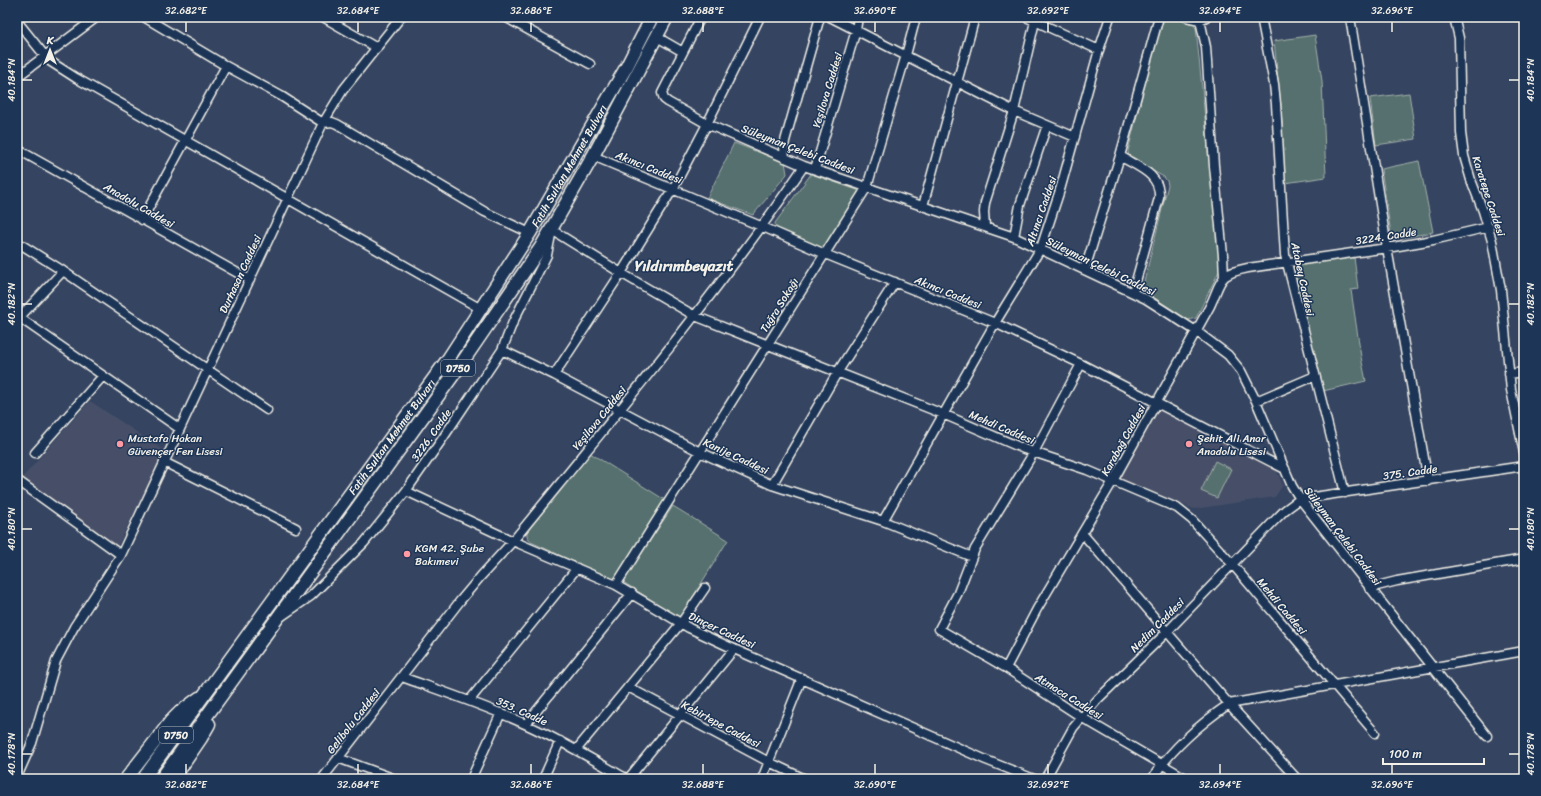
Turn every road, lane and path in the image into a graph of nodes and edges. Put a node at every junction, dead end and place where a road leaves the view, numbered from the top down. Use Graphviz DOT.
graph roads {
  1 [pos="97,17"];
  2 [pos="144,17"];
  3 [pos="323,17"];
  4 [pos="401,17"];
  5 [pos="505,17"];
  6 [pos="652,17"];
  7 [pos="668,17"];
  8 [pos="700,17"];
  9 [pos="760,17"];
  10 [pos="820,17"];
  11 [pos="830,17"];
  12 [pos="858,17"];
  13 [pos="916,17"];
  14 [pos="975,17"];
  15 [pos="1026,17"];
  16 [pos="1110,17"];
  17 [pos="1159,17"];
  18 [pos="1186,17"];
  19 [pos="1261,17"];
  20 [pos="1350,17"];
  21 [pos="1454,17"];
  22 [pos="1036,19"];
  23 [pos="1203,19"];
  24 [pos="17,21"];
  25 [pos="856,30"];
  26 [pos="657,37"];
  27 [pos="377,48"];
  28 [pos="1099,50"];
  29 [pos="683,52"];
  30 [pos="45,56"];
  31 [pos="906,56"];
  32 [pos="590,64"];
  33 [pos="226,66"];
  34 [pos="17,77"];
  35 [pos="958,82"];
  36 [pos="1014,110"];
  37 [pos="323,123"];
  38 [pos="707,124"];
  39 [pos="1047,125"];
  40 [pos="1076,137"];
  41 [pos="186,140"];
  42 [pos="17,149"];
  43 [pos="593,156"];
  44 [pos="1120,156"];
  45 [pos="785,158"];
  46 [pos="804,166"];
  47 [pos="814,169"];
  48 [pos="867,187"];
  49 [pos="673,189"];
  50 [pos="288,200"];
  51 [pos="922,206"];
  52 [pos="142,220"];
  53 [pos="985,226"];
  54 [pos="763,227"];
  55 [pos="1489,227"];
  56 [pos="552,230"];
  57 [pos="530,233"];
  58 [pos="1014,237"];
  59 [pos="17,242"];
  60 [pos="1041,248"];
  61 [pos="1388,248"];
  62 [pos="824,254"];
  63 [pos="1286,262"];
  64 [pos="1086,269"];
  65 [pos="63,271"];
  66 [pos="621,273"];
  67 [pos="1224,277"];
  68 [pos="250,280"];
  69 [pos="895,282"];
  70 [pos="1133,292"];
  71 [pos="481,309"];
  72 [pos="695,316"];
  73 [pos="18,319"];
  74 [pos="995,323"];
  75 [pos="1196,331"];
  76 [pos="767,345"];
  77 [pos="502,350"];
  78 [pos="1081,364"];
  79 [pos="207,370"];
  80 [pos="1524,372"];
  81 [pos="837,373"];
  82 [pos="1509,374"];
  83 [pos="554,375"];
  84 [pos="103,376"];
  85 [pos="1315,376"];
  86 [pos="1256,401"];
  87 [pos="1156,403"];
  88 [pos="267,410"];
  89 [pos="620,410"];
  90 [pos="943,414"];
  91 [pos="180,429"];
  92 [pos="700,452"];
  93 [pos="1034,452"];
  94 [pos="35,453"];
  95 [pos="1524,453"];
  96 [pos="164,462"];
  97 [pos="1524,466"];
  98 [pos="1285,469"];
  99 [pos="17,480"];
  100 [pos="1113,481"];
  101 [pos="1428,481"];
  102 [pos="772,485"];
  103 [pos="406,491"];
  104 [pos="1345,493"];
  105 [pos="1300,499"];
  106 [pos="883,521"];
  107 [pos="296,528"];
  108 [pos="1082,533"];
  109 [pos="513,541"];
  110 [pos="121,555"];
  111 [pos="972,557"];
  112 [pos="1524,559"];
  113 [pos="1234,564"];
  114 [pos="577,568"];
  115 [pos="616,584"];
  116 [pos="705,588"];
  117 [pos="1369,588"];
  118 [pos="632,593"];
  119 [pos="278,618"];
  120 [pos="681,623"];
  121 [pos="1167,632"];
  122 [pos="734,649"];
  123 [pos="1524,651"];
  124 [pos="1006,668"];
  125 [pos="1432,668"];
  126 [pos="402,676"];
  127 [pos="802,678"];
  128 [pos="1334,685"];
  129 [pos="628,687"];
  130 [pos="208,692"];
  131 [pos="218,701"];
  132 [pos="469,701"];
  133 [pos="1229,704"];
  134 [pos="501,714"];
  135 [pos="680,715"];
  136 [pos="1081,717"];
  137 [pos="526,724"];
  138 [pos="1375,734"];
  139 [pos="1487,736"];
  140 [pos="560,741"];
  141 [pos="577,749"];
  142 [pos="338,758"];
  143 [pos="769,762"];
  144 [pos="1161,764"];
  145 [pos="17,777"];
  146 [pos="126,779"];
  147 [pos="143,779"];
  148 [pos="161,779"];
  149 [pos="173,779"];
  150 [pos="322,779"];
  151 [pos="395,779"];
  152 [pos="471,779"];
  153 [pos="543,779"];
  154 [pos="627,779"];
  155 [pos="762,779"];
  156 [pos="805,779"];
  157 [pos="1034,779"];
  158 [pos="1045,779"];
  159 [pos="1152,779"];
  160 [pos="1187,779"];
  161 [pos="1297,779"];
  1 -- 30 [label="street"];
  2 -- 33 [label="street"];
  3 -- 27 [label="street"];
  4 -- 27 [label="street, Durhasan Caddesi"];
  5 -- 32 [label="street"];
  6 -- 57 [label="highway, Fatih Sultan Mehmet Bulvarı / D750"];
  7 -- 26 [label="highway, Fatih Sultan Mehmet Bulvarı / D750"];
  8 -- 29 [label="street"];
  9 -- 38 [label="street"];
  10 -- 45 [label="street"];
  11 -- 25 [label="street"];
  12 -- 25 [label="street, Yeşilova Caddesi"];
  13 -- 31 [label="street, Tuğra Sokağı"];
  14 -- 35 [label="street"];
  15 -- 22 [label="street"];
  16 -- 28 [label="street, Altıncı Caddesi"];
  17 -- 44 [label="street"];
  18 -- 23 [label="street"];
  19 -- 63 [label="street, Atabey Caddesi"];
  20 -- 61 [label="street"];
  21 -- 55 [label="street, Karatepe Caddesi"];
  22 -- 28 [label="street"];
  22 -- 36 [label="street"];
  23 -- 67 [label="street"];
  24 -- 30 [label="street"];
  25 -- 31 [label="street"];
  25 -- 47 [label="street, Yeşilova Caddesi"];
  26 -- 29 [label="street"];
  26 -- 43 [label="highway, Fatih Sultan Mehmet Bulvarı / D750"];
  27 -- 37 [label="street, Durhasan Caddesi"];
  28 -- 40 [label="street, Altıncı Caddesi"];
  29 -- 38 [label="street, Süleyman Çelebi Caddesi"];
  30 -- 34 [label="street"];
  30 -- 41 [label="street"];
  31 -- 35 [label="street"];
  31 -- 48 [label="street, Tuğra Sokağı"];
  33 -- 37 [label="street"];
  33 -- 41 [label="street"];
  35 -- 36 [label="street"];
  35 -- 51 [label="street"];
  36 -- 39 [label="street"];
  36 -- 53 [label="street"];
  37 -- 50 [label="street, Durhasan Caddesi"];
  37 -- 57 [label="street"];
  38 -- 45 [label="street, Süleyman Çelebi Caddesi"];
  38 -- 49 [label="street"];
  39 -- 40 [label="street"];
  39 -- 58 [label="street"];
  40 -- 60 [label="street, Altıncı Caddesi"];
  41 -- 50 [label="street"];
  41 -- 52 [label="street"];
  42 -- 52 [label="street, Anadolu Caddesi"];
  43 -- 49 [label="street, Akıncı Caddesi"];
  43 -- 56 [label="highway, Fatih Sultan Mehmet Bulvarı / D750"];
  44 -- 64 [label="street"];
  44 -- 70 [label="street"];
  45 -- 46 [label="street, Süleyman Çelebi Caddesi"];
  46 -- 47 [label="street, Süleyman Çelebi Caddesi"];
  46 -- 54 [label="street, Yeşilova Caddesi"];
  47 -- 48 [label="street, Süleyman Çelebi Caddesi"];
  48 -- 51 [label="street, Süleyman Çelebi Caddesi"];
  48 -- 62 [label="street, Tuğra Sokağı"];
  49 -- 54 [label="street, Akıncı Caddesi"];
  49 -- 66 [label="street"];
  50 -- 68 [label="street, Durhasan Caddesi"];
  50 -- 71 [label="street"];
  51 -- 53 [label="street, Süleyman Çelebi Caddesi"];
  52 -- 68 [label="street, Anadolu Caddesi"];
  53 -- 58 [label="street, Süleyman Çelebi Caddesi"];
  54 -- 62 [label="street, Akıncı Caddesi"];
  54 -- 72 [label="street, Yeşilova Caddesi"];
  55 -- 61 [label="street, 3224. Cadde"];
  55 -- 82 [label="street, Karatepe Caddesi"];
  56 -- 66 [label="street, Mehdi Caddesi"];
  56 -- 77 [label="street, 3226. Cadde"];
  56 -- 119 [label="highway, Fatih Sultan Mehmet Bulvarı / D750"];
  57 -- 71 [label="highway, Fatih Sultan Mehmet Bulvarı / D750"];
  58 -- 60 [label="street, Süleyman Çelebi Caddesi"];
  59 -- 65 [label="street"];
  60 -- 64 [label="street, Süleyman Çelebi Caddesi"];
  60 -- 74 [label="street, Altıncı Caddesi"];
  61 -- 63 [label="street, 3224. Cadde"];
  61 -- 101 [label="street"];
  62 -- 69 [label="street, Akıncı Caddesi"];
  62 -- 76 [label="street, Tuğra Sokağı"];
  63 -- 67 [label="street"];
  63 -- 85 [label="street, Atabey Caddesi"];
  64 -- 70 [label="street, Süleyman Çelebi Caddesi"];
  65 -- 73 [label="street"];
  65 -- 79 [label="street"];
  66 -- 72 [label="street, Mehdi Caddesi"];
  66 -- 83 [label="street"];
  67 -- 75 [label="street, Karabağ Caddesi"];
  68 -- 79 [label="street, Durhasan Caddesi"];
  69 -- 74 [label="street, Akıncı Caddesi"];
  69 -- 81 [label="street"];
  70 -- 75 [label="street, Süleyman Çelebi Caddesi"];
  71 -- 130 [label="highway, Fatih Sultan Mehmet Bulvarı / D750"];
  72 -- 76 [label="street, Mehdi Caddesi"];
  72 -- 89 [label="street, Yeşilova Caddesi"];
  73 -- 84 [label="street"];
  74 -- 78 [label="street, Akıncı Caddesi"];
  74 -- 90 [label="street, Altıncı Caddesi"];
  75 -- 86 [label="street, Süleyman Çelebi Caddesi"];
  75 -- 87 [label="street, Karabağ Caddesi"];
  76 -- 81 [label="street, Mehdi Caddesi"];
  76 -- 92 [label="street, Tuğra Sokağı"];
  77 -- 83 [label="street, Kanije Caddesi"];
  77 -- 103 [label="street, 3226. Cadde"];
  78 -- 87 [label="street, Akıncı Caddesi"];
  78 -- 93 [label="street"];
  79 -- 88 [label="street"];
  79 -- 91 [label="street, Durhasan Caddesi"];
  80 -- 82 [label="street"];
  81 -- 90 [label="street, Mehdi Caddesi"];
  81 -- 102 [label="street"];
  82 -- 95 [label="street, Karatepe Caddesi"];
  83 -- 89 [label="street, Kanije Caddesi"];
  84 -- 91 [label="street"];
  84 -- 94 [label="street"];
  85 -- 86 [label="street"];
  85 -- 104 [label="street, Atabey Caddesi"];
  86 -- 98 [label="street, Süleyman Çelebi Caddesi"];
  87 -- 98 [label="street, Akıncı Caddesi"];
  87 -- 100 [label="street, Karabağ Caddesi"];
  89 -- 92 [label="street, Kanije Caddesi"];
  89 -- 109 [label="street, Yeşilova Caddesi"];
  90 -- 93 [label="street, Mehdi Caddesi"];
  90 -- 106 [label="street, Altıncı Caddesi"];
  91 -- 96 [label="street, Durhasan Caddesi"];
  92 -- 102 [label="street, Kanije Caddesi"];
  92 -- 115 [label="street, Tuğra Sokağı"];
  93 -- 100 [label="street, Mehdi Caddesi"];
  93 -- 111 [label="street"];
  96 -- 107 [label="street"];
  96 -- 110 [label="street, Durhasan Caddesi"];
  97 -- 101 [label="street, 375. Cadde"];
  98 -- 105 [label="street, Süleyman Çelebi Caddesi"];
  99 -- 110 [label="street"];
  100 -- 108 [label="street, Karabağ Caddesi"];
  100 -- 113 [label="street, Mehdi Caddesi"];
  101 -- 104 [label="street, 375. Cadde"];
  102 -- 106 [label="street, Kanije Caddesi"];
  103 -- 109 [label="street, Dinçer Caddesi"];
  103 -- 119 [label="street, 3226. Cadde"];
  104 -- 105 [label="street, 375. Cadde"];
  105 -- 113 [label="street, Nedim Caddesi"];
  105 -- 117 [label="street, Süleyman Çelebi Caddesi"];
  106 -- 111 [label="street, Kanije Caddesi"];
  108 -- 121 [label="street"];
  108 -- 124 [label="street, Karabağ Caddesi"];
  109 -- 114 [label="street, Dinçer Caddesi"];
  109 -- 126 [label="street, Yeşilova Caddesi"];
  110 -- 145 [label="street, Durhasan Caddesi"];
  111 -- 124 [label="street, Atmaca Caddesi"];
  112 -- 117 [label="street"];
  113 -- 121 [label="street, Nedim Caddesi"];
  113 -- 128 [label="street, Mehdi Caddesi"];
  114 -- 115 [label="street, Dinçer Caddesi"];
  114 -- 132 [label="street"];
  115 -- 118 [label="street, Dinçer Caddesi"];
  116 -- 120 [label="street"];
  117 -- 125 [label="street, Süleyman Çelebi Caddesi"];
  118 -- 120 [label="street, Dinçer Caddesi"];
  118 -- 137 [label="street"];
  119 -- 131 [label="highway, Fatih Sultan Mehmet Bulvarı / D750"];
  120 -- 122 [label="street, Dinçer Caddesi"];
  120 -- 129 [label="street"];
  121 -- 133 [label="street"];
  121 -- 136 [label="street, Nedim Caddesi"];
  122 -- 127 [label="street, Dinçer Caddesi"];
  122 -- 135 [label="street"];
  123 -- 125 [label="street"];
  124 -- 136 [label="street, Atmaca Caddesi"];
  125 -- 128 [label="street"];
  125 -- 139 [label="street, Süleyman Çelebi Caddesi"];
  126 -- 132 [label="street, 353. Cadde"];
  126 -- 142 [label="street, Gelibolu Caddesi"];
  127 -- 143 [label="street"];
  127 -- 157 [label="street, Dinçer Caddesi"];
  128 -- 133 [label="street"];
  128 -- 138 [label="street, Mehdi Caddesi"];
  129 -- 135 [label="street, Kebirtepe Caddesi"];
  129 -- 141 [label="street"];
  130 -- 146 [label="highway"];
  130 -- 147 [label="highway, Fatih Sultan Mehmet Bulvarı / D750"];
  131 -- 148 [label="highway, Fatih Sultan Mehmet Bulvarı / D750"];
  131 -- 149 [label="highway"];
  132 -- 134 [label="street, 353. Cadde"];
  133 -- 144 [label="street"];
  133 -- 161 [label="street"];
  134 -- 137 [label="street, 353. Cadde"];
  134 -- 152 [label="street"];
  135 -- 143 [label="street, Kebirtepe Caddesi"];
  135 -- 154 [label="street"];
  136 -- 144 [label="street, Atmaca Caddesi"];
  136 -- 158 [label="street, Nedim Caddesi"];
  137 -- 140 [label="street, 353. Cadde"];
  140 -- 141 [label="street, 353. Cadde"];
  140 -- 153 [label="street"];
  141 -- 154 [label="street, 353. Cadde"];
  142 -- 150 [label="street, Gelibolu Caddesi"];
  142 -- 151 [label="street"];
  143 -- 155 [label="street"];
  143 -- 156 [label="street, Kebirtepe Caddesi"];
  144 -- 159 [label="street"];
  144 -- 160 [label="street, Atmaca Caddesi"];
}
